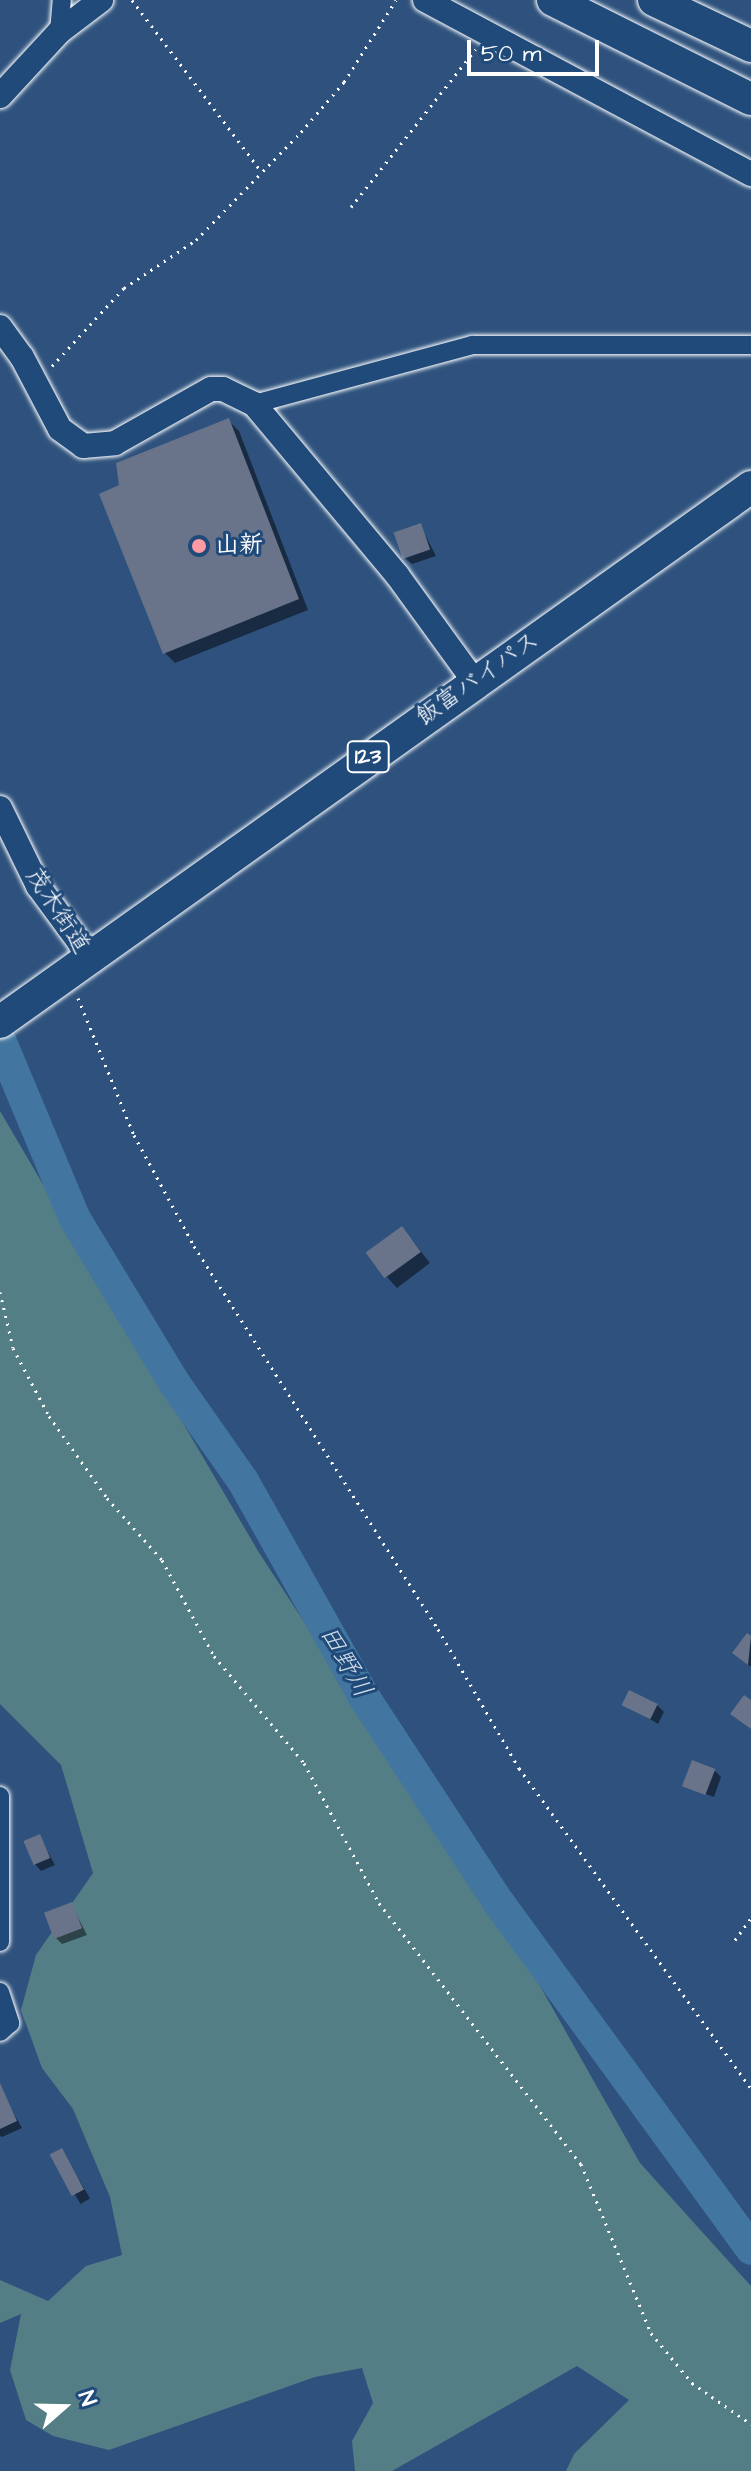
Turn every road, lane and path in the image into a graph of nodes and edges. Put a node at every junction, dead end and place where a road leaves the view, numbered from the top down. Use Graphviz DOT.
graph roads {
  1 [pos="62,0"];
  2 [pos="101,0"];
  3 [pos="132,0"];
  4 [pos="396,0"];
  5 [pos="425,0"];
  6 [pos="553,0"];
  7 [pos="584,0"];
  8 [pos="654,0"];
  9 [pos="692,0"];
  10 [pos="751,29"];
  11 [pos="59,32"];
  12 [pos="481,34"];
  13 [pos="751,46"];
  14 [pos="751,81"];
  15 [pos="0,96"];
  16 [pos="751,99"];
  17 [pos="261,171"];
  18 [pos="751,174"];
  19 [pos="351,207"];
  20 [pos="0,327"];
  21 [pos="751,345"];
  22 [pos="32,379"];
  23 [pos="254,404"];
  24 [pos="751,487"];
  25 [pos="474,681"];
  26 [pos="0,808"];
  27 [pos="70,973"];
  28 [pos="0,1022"];
  29 [pos="0,1292"];
  30 [pos="0,1796"];
  31 [pos="751,1918"];
  32 [pos="735,1940"];
  33 [pos="0,1942"];
  34 [pos="0,1992"];
  35 [pos="0,2032"];
  36 [pos="751,2088"];
  37 [pos="751,2424"];
  1 -- 11 [label="street"];
  2 -- 11 [label="street"];
  3 -- 17 [label="path"];
  4 -- 17 [label="path"];
  5 -- 12 [label="street"];
  6 -- 16 [label="highway"];
  7 -- 14 [label="highway"];
  8 -- 13 [label="highway"];
  9 -- 10 [label="highway"];
  11 -- 15 [label="street"];
  12 -- 18 [label="street"];
  12 -- 19 [label="path"];
  17 -- 22 [label="path"];
  20 -- 22 [label="street"];
  21 -- 23 [label="street"];
  22 -- 23 [label="street"];
  23 -- 25 [label="street"];
  24 -- 25 [label="highway, 飯富バイパス / 123"];
  25 -- 27 [label="highway, 飯富バイパス / 123"];
  26 -- 27 [label="street, 茂木街道"];
  27 -- 28 [label="highway, 茂木街道 / 123"];
  27 -- 36 [label="path"];
  29 -- 37 [label="path"];
  30 -- 33 [label="street"];
  31 -- 32 [label="path"];
  34 -- 35 [label="street"];
}
